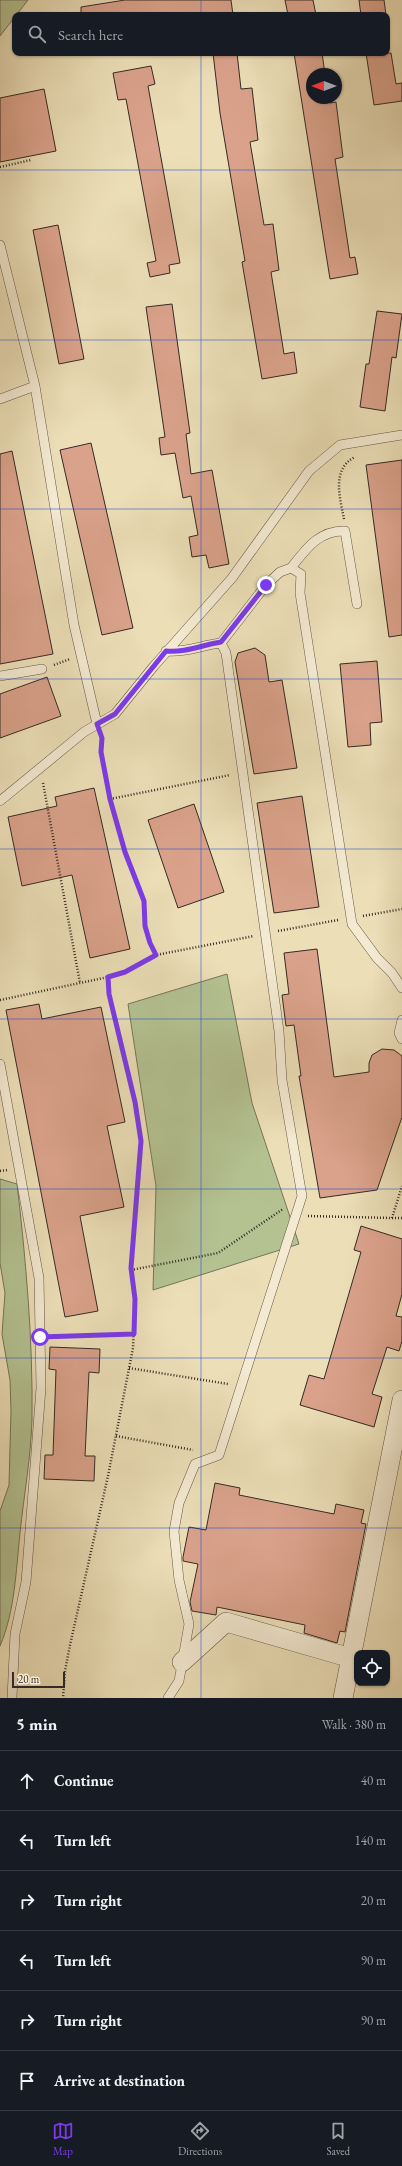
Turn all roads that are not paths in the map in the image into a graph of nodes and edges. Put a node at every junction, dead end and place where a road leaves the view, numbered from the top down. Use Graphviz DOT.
graph roads {
  1 [pos="0,245"];
  2 [pos="35,386"];
  3 [pos="0,399"];
  4 [pos="402,433"];
  5 [pos="291,568"];
  6 [pos="357,604"];
  7 [pos="221,642"];
  8 [pos="166,651"];
  9 [pos="42,669"];
  10 [pos="0,676"];
  11 [pos="97,724"];
  12 [pos="0,801"];
  13 [pos="402,988"];
  14 [pos="402,1020"];
  15 [pos="402,1039"];
  16 [pos="0,1064"];
  17 [pos="402,1400"];
  18 [pos="351,1658"];
  19 [pos="182,1662"];
  20 [pos="12,1698"];
  21 [pos="168,1698"];
  22 [pos="343,1698"];
  1 -- 2 [label="lane"];
  2 -- 3 [label="lane"];
  2 -- 11 [label="lane"];
  4 -- 8 [label="lane"];
  5 -- 6 [label="lane"];
  5 -- 7 [label="lane"];
  5 -- 13 [label="lane"];
  7 -- 8 [label="lane"];
  7 -- 19 [label="lane"];
  8 -- 11 [label="lane"];
  9 -- 10 [label="lane"];
  11 -- 12 [label="lane"];
  14 -- 15 [label="lane"];
  16 -- 20 [label="lane"];
  17 -- 18 [label="street"];
  18 -- 19 [label="street"];
  18 -- 22 [label="street"];
  19 -- 21 [label="lane"];
}
